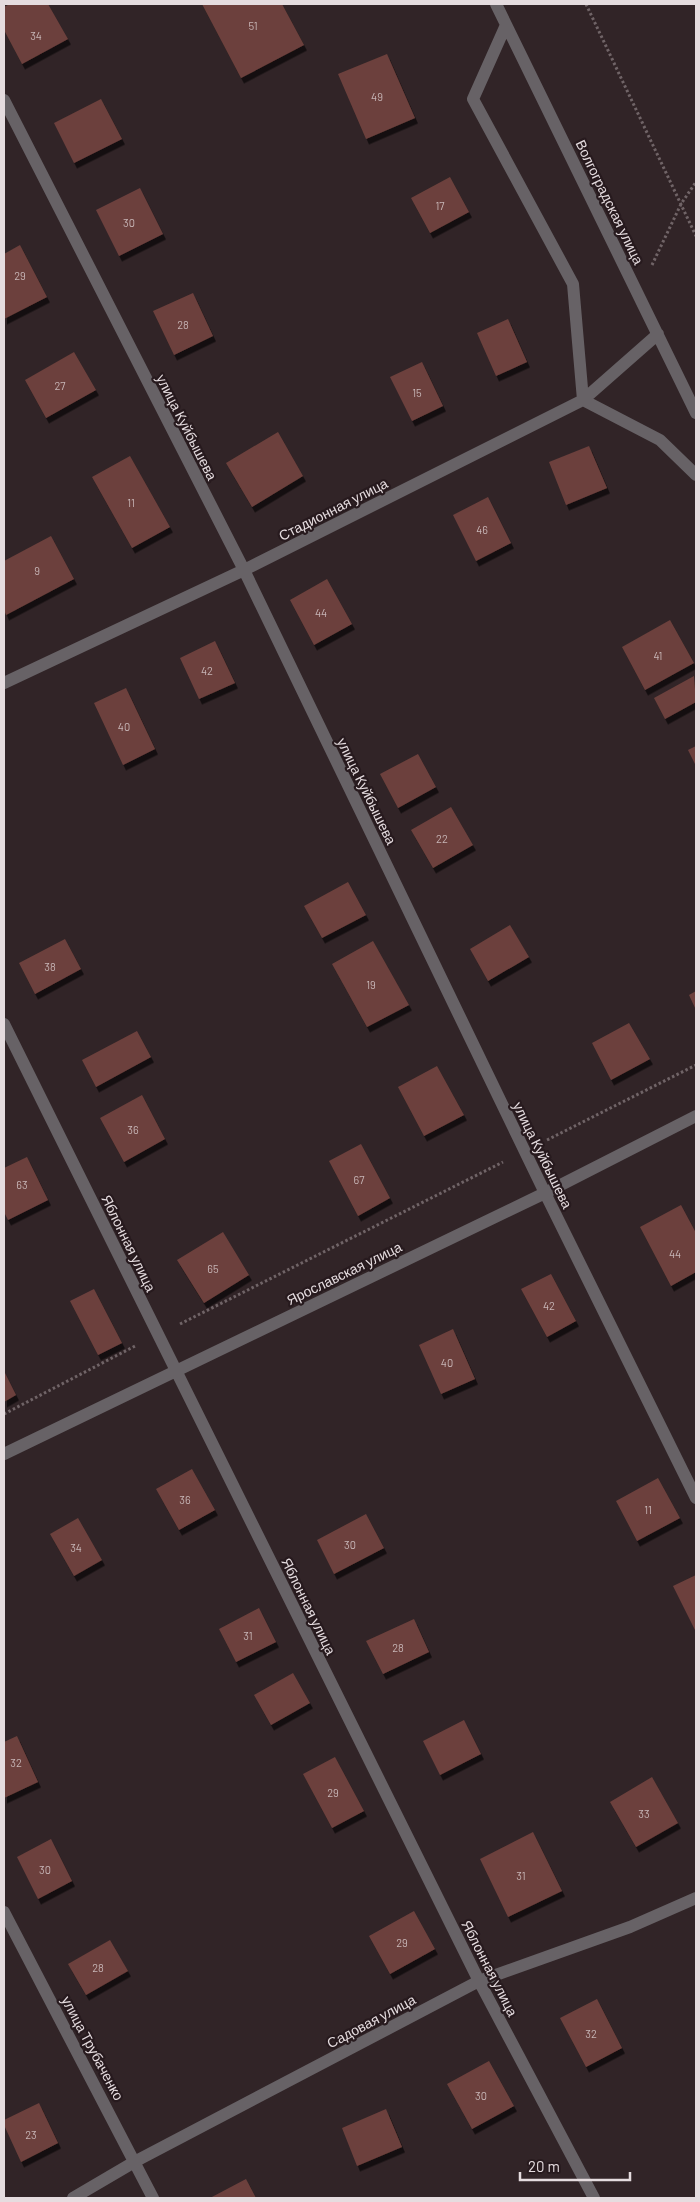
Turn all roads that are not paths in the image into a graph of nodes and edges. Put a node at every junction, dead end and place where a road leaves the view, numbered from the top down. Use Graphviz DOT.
graph roads {
  1 [pos="496,4"];
  2 [pos="506,24"];
  3 [pos="4,100"];
  4 [pos="658,334"];
  5 [pos="583,400"];
  6 [pos="696,413"];
  7 [pos="696,475"];
  8 [pos="244,570"];
  9 [pos="4,683"];
  10 [pos="4,1024"];
  11 [pos="696,1116"];
  12 [pos="545,1193"];
  13 [pos="176,1371"];
  14 [pos="4,1454"];
  15 [pos="696,1498"];
  16 [pos="696,1898"];
  17 [pos="4,1912"];
  18 [pos="478,1981"];
  19 [pos="136,2161"];
  20 [pos="73,2198"];
  21 [pos="153,2198"];
  22 [pos="594,2198"];
  1 -- 2 [label="street, Волгоградская улица"];
  2 -- 4 [label="street, Волгоградская улица"];
  2 -- 5 [label="street"];
  3 -- 8 [label="street, улица Куйбышева"];
  4 -- 5 [label="street, Стадионная улица"];
  4 -- 6 [label="street, Волгоградская улица"];
  5 -- 7 [label="street"];
  5 -- 8 [label="street, Стадионная улица"];
  8 -- 9 [label="street, Стадионная улица"];
  8 -- 12 [label="street, улица Куйбышева"];
  10 -- 13 [label="street, Яблонная улица"];
  11 -- 12 [label="street, Ярославская улица"];
  12 -- 13 [label="street, Ярославская улица"];
  12 -- 15 [label="street, улица Куйбышева"];
  13 -- 14 [label="street, Ярославская улица"];
  13 -- 18 [label="street, Яблонная улица"];
  16 -- 18 [label="street, Садовая улица"];
  17 -- 19 [label="street, улица Трубаченко"];
  18 -- 19 [label="street, Садовая улица"];
  18 -- 22 [label="street, Яблонная улица"];
  19 -- 20 [label="street, Садовая улица"];
  19 -- 21 [label="street, улица Трубаченко"];
}
